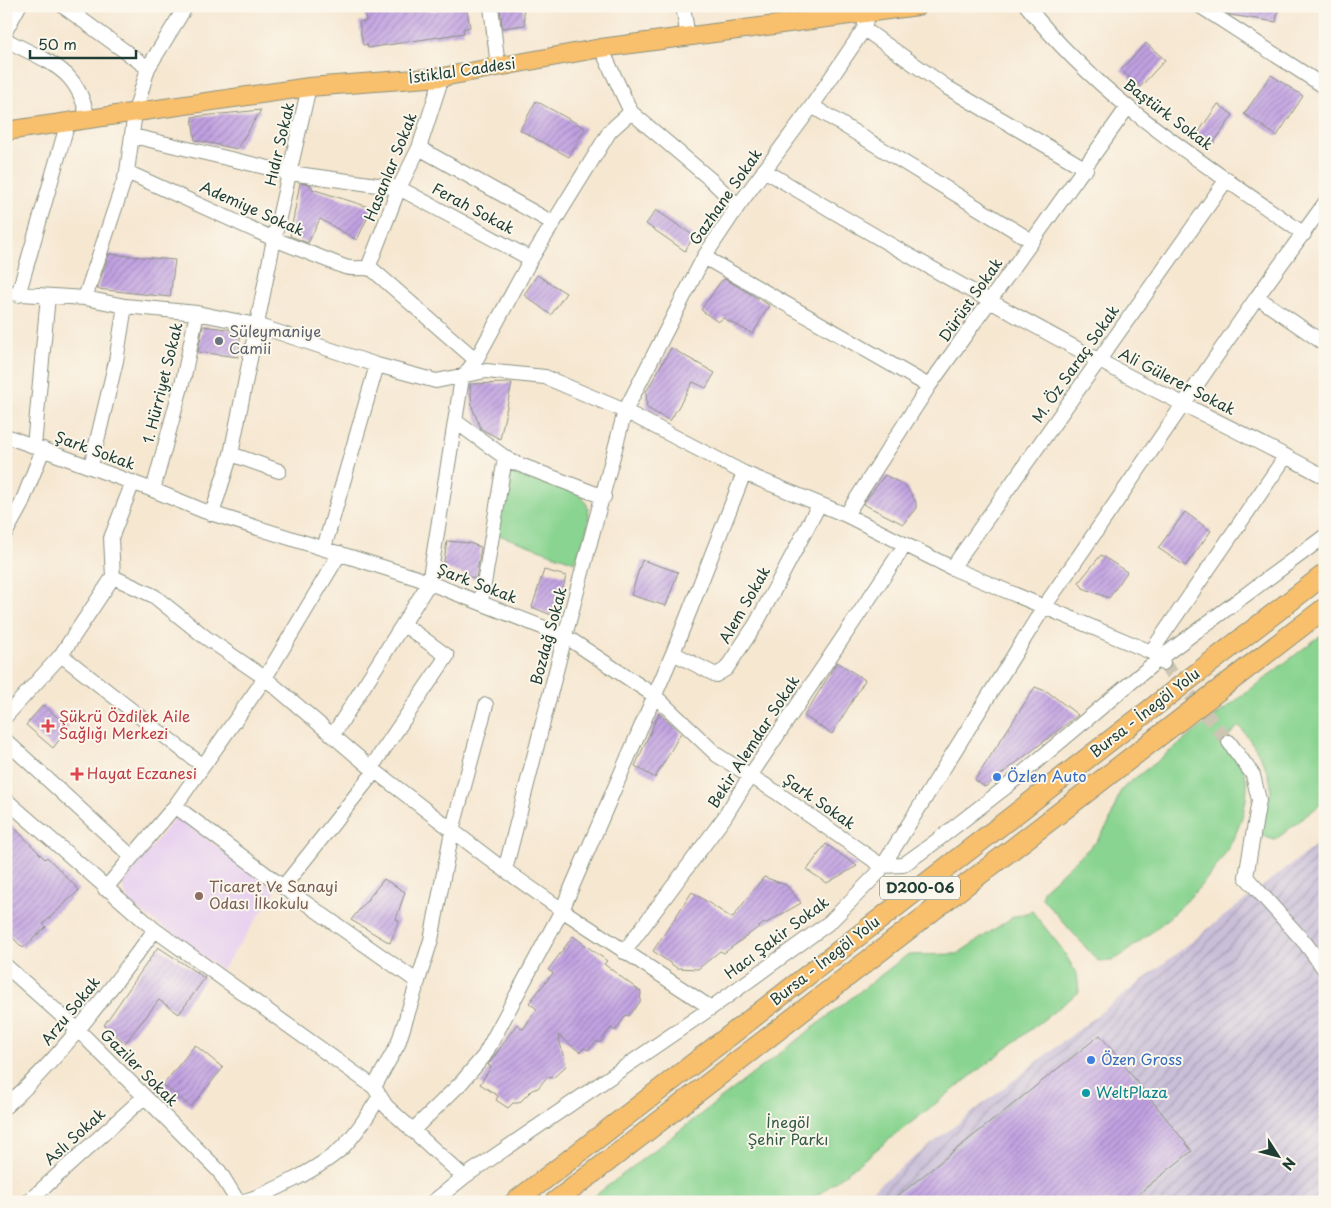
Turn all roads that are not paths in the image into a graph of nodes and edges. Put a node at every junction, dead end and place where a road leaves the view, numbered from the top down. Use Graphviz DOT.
graph roads {
  1 [pos="19,6"];
  2 [pos="63,6"];
  3 [pos="186,6"];
  4 [pos="491,6"];
  5 [pos="683,6"];
  6 [pos="918,6"];
  7 [pos="1027,6"];
  8 [pos="1200,6"];
  9 [pos="869,9"];
  10 [pos="864,29"];
  11 [pos="6,30"];
  12 [pos="688,38"];
  13 [pos="6,40"];
  14 [pos="601,48"];
  15 [pos="498,67"];
  16 [pos="148,68"];
  17 [pos="442,77"];
  18 [pos="309,87"];
  19 [pos="1325,87"];
  20 [pos="812,106"];
  21 [pos="1127,108"];
  22 [pos="135,112"];
  23 [pos="631,112"];
  24 [pos="88,120"];
  25 [pos="68,122"];
  26 [pos="6,130"];
  27 [pos="133,136"];
  28 [pos="419,148"];
  29 [pos="1086,169"];
  30 [pos="764,170"];
  31 [pos="127,172"];
  32 [pos="290,173"];
  33 [pos="1227,179"];
  34 [pos="399,188"];
  35 [pos="1325,203"];
  36 [pos="738,206"];
  37 [pos="553,223"];
  38 [pos="1304,234"];
  39 [pos="274,239"];
  40 [pos="1032,241"];
  41 [pos="704,257"];
  42 [pos="531,259"];
  43 [pos="367,268"];
  44 [pos="12,294"];
  45 [pos="48,296"];
  46 [pos="1256,297"];
  47 [pos="85,298"];
  48 [pos="989,300"];
  49 [pos="125,306"];
  50 [pos="197,313"];
  51 [pos="256,325"];
  52 [pos="1325,344"];
  53 [pos="476,360"];
  54 [pos="1098,360"];
  55 [pos="378,365"];
  56 [pos="462,378"];
  57 [pos="930,386"];
  58 [pos="1185,403"];
  59 [pos="625,411"];
  60 [pos="455,421"];
  61 [pos="6,436"];
  62 [pos="39,447"];
  63 [pos="231,454"];
  64 [pos="1286,456"];
  65 [pos="505,458"];
  66 [pos="90,466"];
  67 [pos="279,471"];
  68 [pos="744,473"];
  69 [pos="1325,478"];
  70 [pos="133,482"];
  71 [pos="153,490"];
  72 [pos="604,497"];
  73 [pos="820,505"];
  74 [pos="212,514"];
  75 [pos="846,515"];
  76 [pos="6,532"];
  77 [pos="1325,536"];
  78 [pos="906,544"];
  79 [pos="324,548"];
  80 [pos="340,553"];
  81 [pos="952,568"];
  82 [pos="1325,574"];
  83 [pos="113,577"];
  84 [pos="429,583"];
  85 [pos="481,602"];
  86 [pos="1044,607"];
  87 [pos="1325,608"];
  88 [pos="403,624"];
  89 [pos="565,636"];
  90 [pos="673,653"];
  91 [pos="61,655"];
  92 [pos="1158,658"];
  93 [pos="265,678"];
  94 [pos="655,696"];
  95 [pos="486,705"];
  96 [pos="6,716"];
  97 [pos="332,735"];
  98 [pos="6,741"];
  99 [pos="1229,742"];
  100 [pos="203,766"];
  101 [pos="373,769"];
  102 [pos="750,776"];
  103 [pos="6,800"];
  104 [pos="175,806"];
  105 [pos="452,831"];
  106 [pos="132,857"];
  107 [pos="882,866"];
  108 [pos="505,870"];
  109 [pos="283,887"];
  110 [pos="105,889"];
  111 [pos="562,910"];
  112 [pos="155,930"];
  113 [pos="624,952"];
  114 [pos="6,966"];
  115 [pos="1325,970"];
  116 [pos="418,982"];
  117 [pos="711,1008"];
  118 [pos="79,1031"];
  119 [pos="377,1092"];
  120 [pos="144,1097"];
  121 [pos="6,1106"];
  122 [pos="412,1130"];
  123 [pos="464,1177"];
  124 [pos="28,1202"];
  125 [pos="239,1202"];
  126 [pos="433,1202"];
  127 [pos="515,1202"];
  128 [pos="555,1202"];
  1 -- 11 [label="street"];
  2 -- 16 [label="street"];
  3 -- 16 [label="street"];
  4 -- 15 [label="street"];
  5 -- 12 [label="street"];
  6 -- 9 [label="main road, İstiklal Caddesi"];
  7 -- 21 [label="street, Baştürk Sokak"];
  8 -- 19 [label="street"];
  9 -- 10 [label="street, Gazhane Sokak"];
  9 -- 12 [label="main road, İstiklal Caddesi"];
  10 -- 20 [label="street, Gazhane Sokak"];
  10 -- 29 [label="street"];
  12 -- 14 [label="main road, İstiklal Caddesi"];
  13 -- 24 [label="street"];
  14 -- 15 [label="main road, İstiklal Caddesi"];
  14 -- 23 [label="street"];
  15 -- 17 [label="main road, İstiklal Caddesi"];
  16 -- 22 [label="street"];
  17 -- 18 [label="main road, İstiklal Caddesi"];
  17 -- 28 [label="street, Hasanlar Sokak"];
  18 -- 22 [label="main road, İstiklal Caddesi"];
  18 -- 32 [label="street, Hıdır Sokak"];
  20 -- 30 [label="street, Gazhane Sokak"];
  20 -- 40 [label="street"];
  21 -- 29 [label="street, Dürüst Sokak"];
  21 -- 33 [label="street, Baştürk Sokak"];
  22 -- 24 [label="main road, İstiklal Caddesi"];
  22 -- 27 [label="street"];
  23 -- 36 [label="street"];
  23 -- 37 [label="street"];
  24 -- 25 [label="main road, İstiklal Caddesi"];
  25 -- 26 [label="main road, İstiklal Caddesi"];
  25 -- 44 [label="street"];
  27 -- 31 [label="street"];
  27 -- 32 [label="street"];
  28 -- 34 [label="street, Hasanlar Sokak"];
  28 -- 37 [label="street"];
  29 -- 40 [label="street, Dürüst Sokak"];
  30 -- 36 [label="street, Gazhane Sokak"];
  30 -- 48 [label="street, Ali Gülerer Sokak"];
  31 -- 39 [label="street, Ademiye Sokak"];
  31 -- 47 [label="street"];
  32 -- 34 [label="street"];
  32 -- 39 [label="street, Hıdır Sokak"];
  33 -- 38 [label="street, Baştürk Sokak"];
  33 -- 54 [label="street, M. Öz Saraç Sokak"];
  34 -- 42 [label="street, Ferah Sokak"];
  34 -- 43 [label="street, Hasanlar Sokak"];
  35 -- 38 [label="street, Hacı Şakir Sokak"];
  36 -- 41 [label="street, Gazhane Sokak"];
  37 -- 42 [label="street"];
  38 -- 46 [label="street, Hacı Şakir Sokak"];
  39 -- 43 [label="street, Ademiye Sokak"];
  39 -- 51 [label="street, Hıdır Sokak"];
  40 -- 48 [label="street, Dürüst Sokak"];
  41 -- 57 [label="street"];
  41 -- 59 [label="street, Gazhane Sokak"];
  42 -- 53 [label="street"];
  43 -- 53 [label="street"];
  44 -- 45 [label="street"];
  45 -- 47 [label="street"];
  45 -- 62 [label="street"];
  46 -- 52 [label="street"];
  46 -- 58 [label="street, Hacı Şakir Sokak"];
  47 -- 49 [label="street"];
  48 -- 54 [label="street, Ali Gülerer Sokak"];
  48 -- 57 [label="street, Dürüst Sokak"];
  49 -- 50 [label="street"];
  49 -- 66 [label="street"];
  50 -- 51 [label="street"];
  50 -- 71 [label="street, 1. Hürriyet Sokak"];
  51 -- 55 [label="street"];
  51 -- 63 [label="street, Hıdır Sokak"];
  53 -- 56 [label="street"];
  54 -- 58 [label="street, Ali Gülerer Sokak"];
  54 -- 81 [label="street, M. Öz Saraç Sokak"];
  55 -- 56 [label="street"];
  55 -- 79 [label="street"];
  56 -- 59 [label="street"];
  56 -- 60 [label="street"];
  57 -- 75 [label="street, Dürüst Sokak"];
  58 -- 64 [label="street, Ali Gülerer Sokak"];
  58 -- 86 [label="street, Hacı Şakir Sokak"];
  59 -- 68 [label="street"];
  59 -- 72 [label="street, Bozdağ Sokak"];
  60 -- 65 [label="street"];
  60 -- 84 [label="street"];
  61 -- 62 [label="street, Şark Sokak"];
  62 -- 66 [label="street, Şark Sokak"];
  62 -- 76 [label="street"];
  63 -- 67 [label="street"];
  63 -- 74 [label="street, Hıdır Sokak"];
  64 -- 69 [label="street, Ali Gülerer Sokak"];
  64 -- 92 [label="street"];
  65 -- 72 [label="street"];
  65 -- 85 [label="street"];
  66 -- 70 [label="street, Şark Sokak"];
  68 -- 73 [label="street"];
  68 -- 90 [label="street"];
  70 -- 71 [label="street, Şark Sokak"];
  70 -- 83 [label="street"];
  71 -- 74 [label="street, Şark Sokak"];
  72 -- 89 [label="street, Bozdağ Sokak"];
  73 -- 75 [label="street"];
  73 -- 90 [label="street, Alem Sokak"];
  74 -- 79 [label="street, Şark Sokak"];
  75 -- 78 [label="street"];
  77 -- 92 [label="street"];
  78 -- 81 [label="street"];
  78 -- 102 [label="street, Bekir Alemdar Sokak"];
  79 -- 80 [label="street, Şark Sokak"];
  80 -- 84 [label="street, Şark Sokak"];
  80 -- 93 [label="street"];
  81 -- 86 [label="street"];
  82 -- 127 [label="highway, Bursa - İnegöl Yolu / D200-06"];
  83 -- 91 [label="street"];
  83 -- 93 [label="street"];
  84 -- 85 [label="street, Şark Sokak"];
  84 -- 88 [label="street"];
  85 -- 89 [label="street, Şark Sokak"];
  86 -- 92 [label="street"];
  86 -- 107 [label="street, Hacı Şakir Sokak"];
  87 -- 128 [label="highway, Bursa - İnegöl Yolu / D200-06"];
  88 -- 97 [label="street"];
  88 -- 101 [label="street"];
  89 -- 94 [label="street, Şark Sokak"];
  89 -- 108 [label="street, Bozdağ Sokak"];
  90 -- 94 [label="street"];
  91 -- 96 [label="street"];
  91 -- 100 [label="street"];
  92 -- 107 [label="street"];
  93 -- 97 [label="street"];
  93 -- 100 [label="street"];
  94 -- 102 [label="street, Şark Sokak"];
  94 -- 111 [label="street"];
  95 -- 105 [label="street"];
  97 -- 101 [label="street"];
  98 -- 106 [label="street"];
  99 -- 115 [label="street"];
  100 -- 104 [label="street"];
  101 -- 105 [label="street"];
  101 -- 109 [label="street"];
  102 -- 107 [label="street, Şark Sokak"];
  102 -- 113 [label="street, Bekir Alemdar Sokak"];
  103 -- 110 [label="street"];
  104 -- 106 [label="street"];
  104 -- 109 [label="street"];
  105 -- 108 [label="street"];
  105 -- 116 [label="street"];
  106 -- 110 [label="street"];
  107 -- 117 [label="street, Hacı Şakir Sokak"];
  108 -- 111 [label="street"];
  109 -- 116 [label="street"];
  110 -- 112 [label="street"];
  111 -- 113 [label="street"];
  111 -- 122 [label="street"];
  112 -- 118 [label="street, Arzu Sokak"];
  112 -- 119 [label="street"];
  113 -- 117 [label="street"];
  114 -- 118 [label="street, Gaziler Sokak"];
  116 -- 119 [label="street"];
  117 -- 123 [label="street, Hacı Şakir Sokak"];
  118 -- 120 [label="street, Gaziler Sokak"];
  118 -- 121 [label="street, Arzu Sokak"];
  119 -- 122 [label="street"];
  119 -- 125 [label="street"];
  120 -- 124 [label="street, Aslı Sokak"];
  120 -- 125 [label="street, Gaziler Sokak"];
  122 -- 123 [label="street"];
  123 -- 126 [label="street, Hacı Şakir Sokak"];
}
